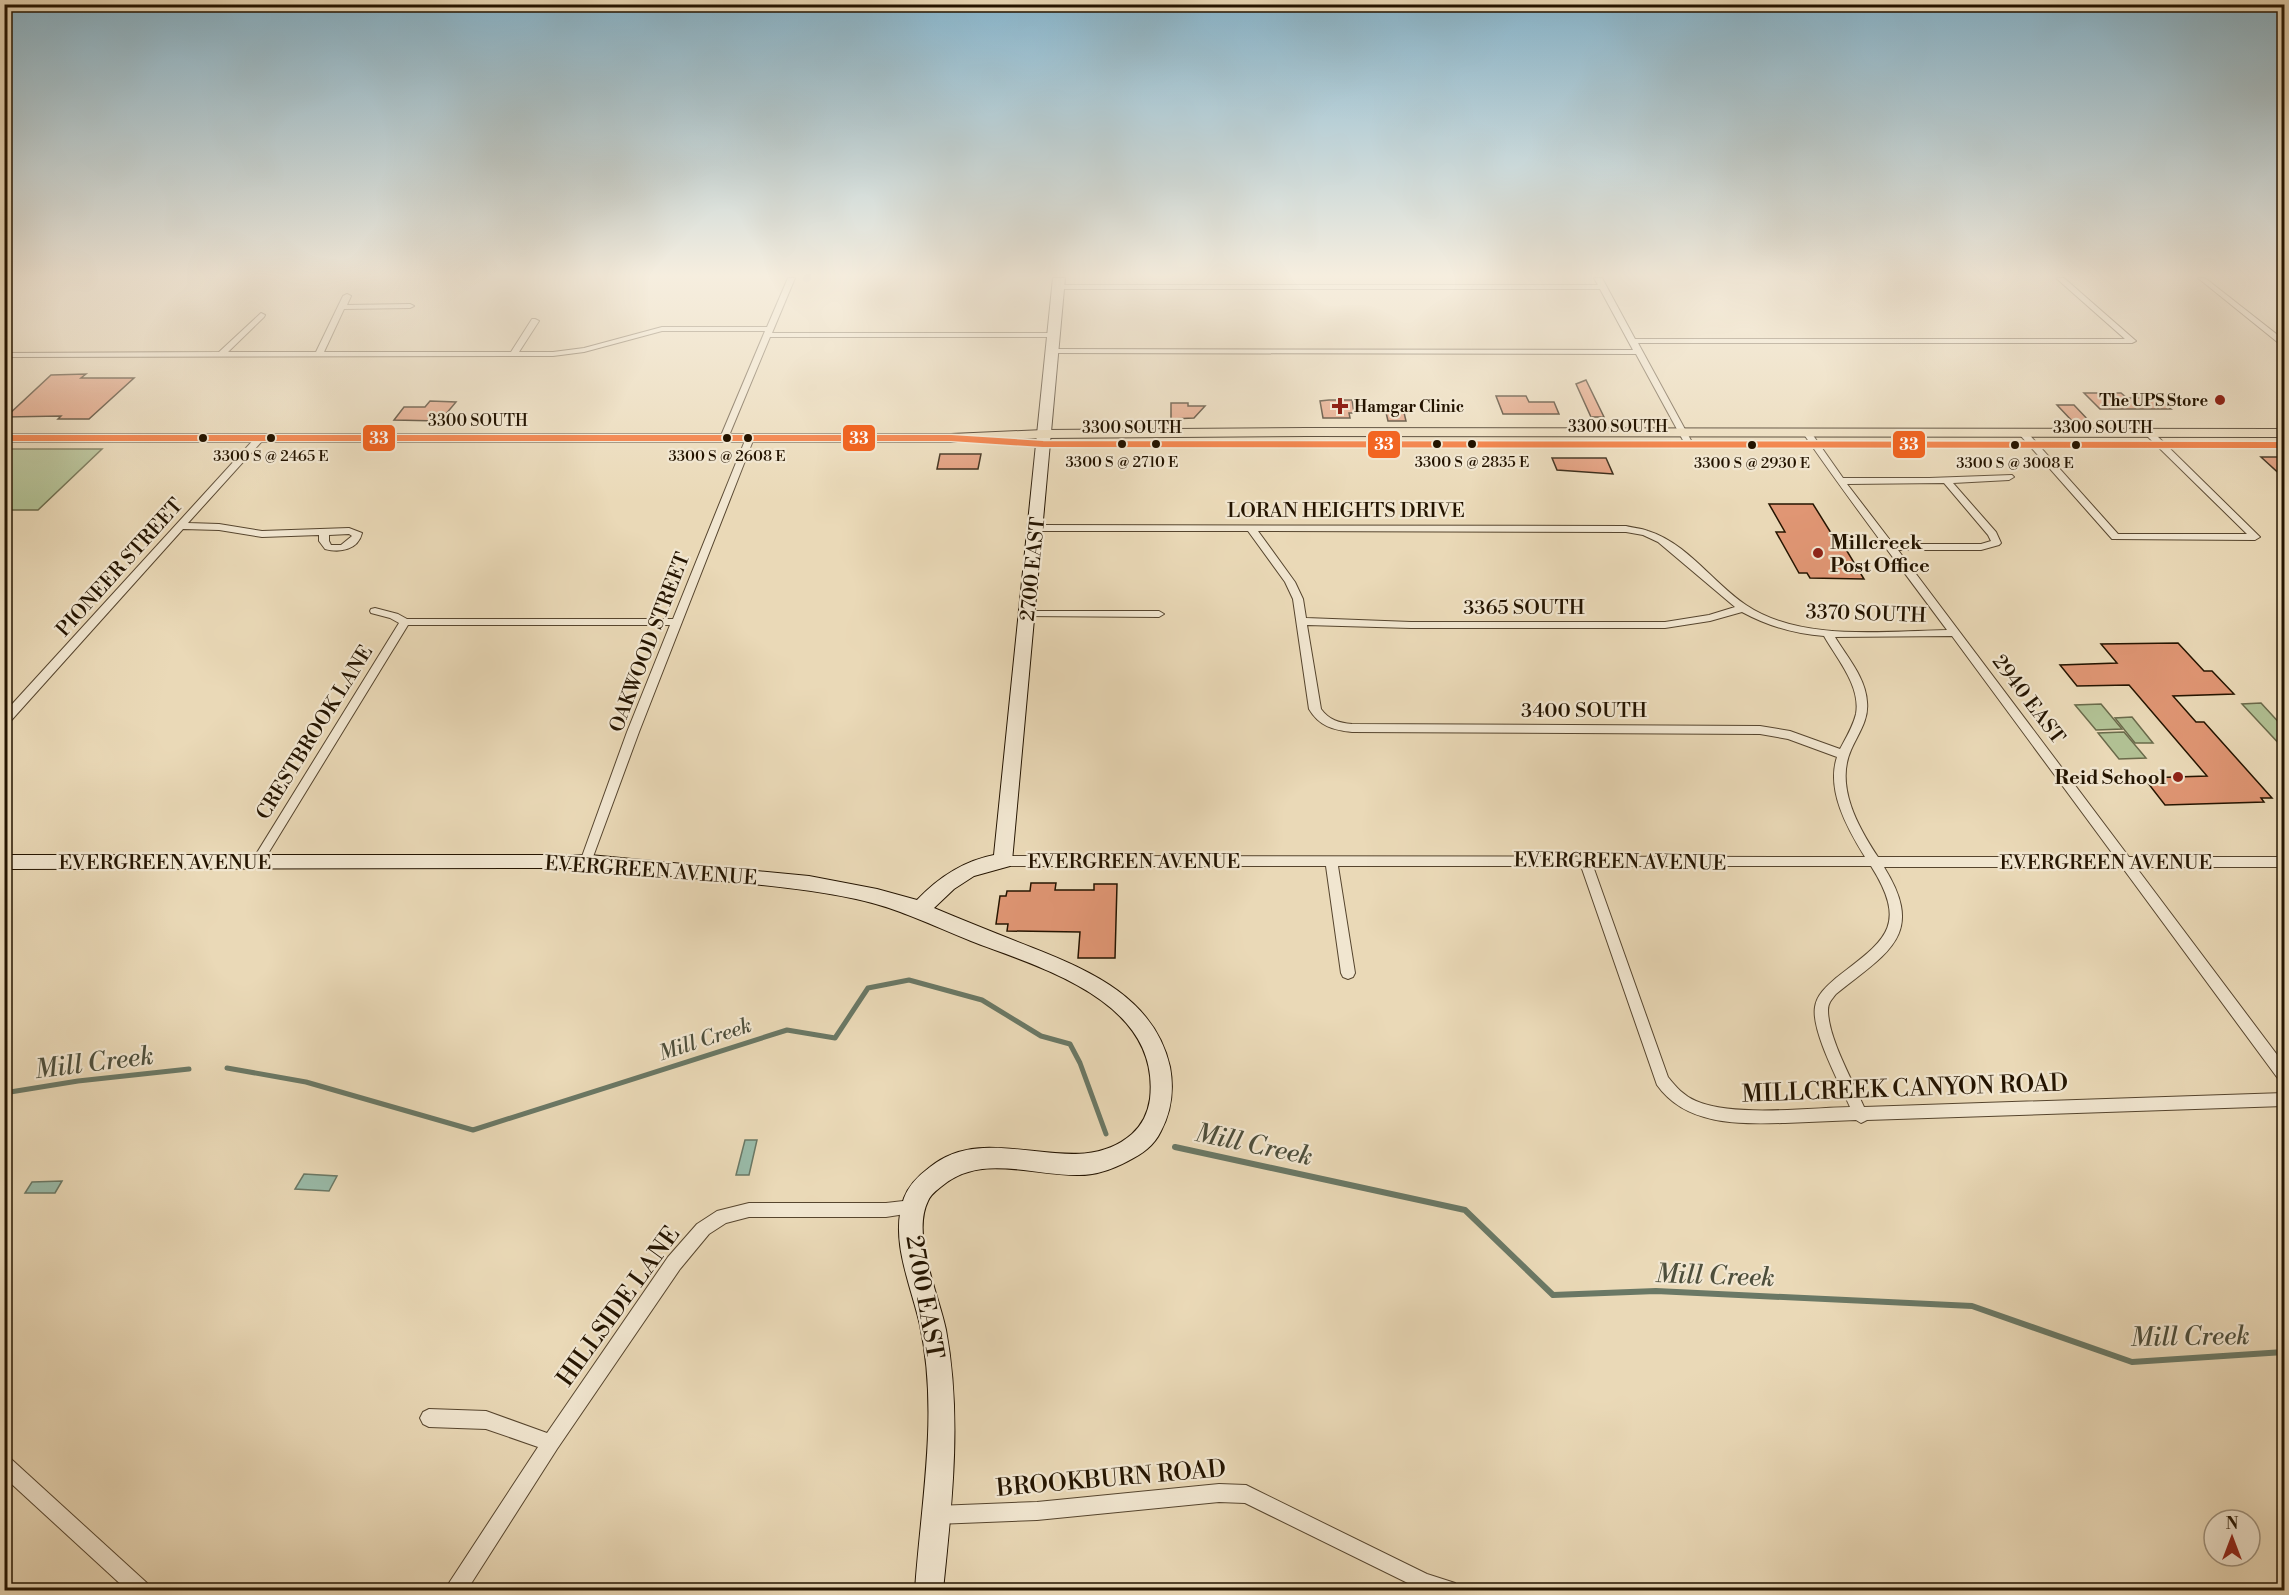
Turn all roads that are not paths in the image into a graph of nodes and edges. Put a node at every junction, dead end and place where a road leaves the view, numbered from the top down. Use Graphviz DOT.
graph roads {
  1 [pos="560,352"];
  2 [pos="760,352"];
  3 [pos="1052,352"];
  4 [pos="1639,352"];
  5 [pos="222,354"];
  6 [pos="319,354"];
  7 [pos="513,354"];
  8 [pos="4,355"];
  9 [pos="2023,433"];
  10 [pos="2149,433"];
  11 [pos="2284,433"];
  12 [pos="4,438"];
  13 [pos="260,438"];
  14 [pos="724,438"];
  15 [pos="750,438"];
  16 [pos="1686,438"];
  17 [pos="1043,439"];
  18 [pos="1810,439"];
  19 [pos="2160,444"];
  20 [pos="2034,445"];
  21 [pos="2284,445"];
  22 [pos="2009,477"];
  23 [pos="1946,480"];
  24 [pos="1840,481"];
  25 [pos="180,526"];
  26 [pos="1036,528"];
  27 [pos="1251,528"];
  28 [pos="324,533"];
  29 [pos="1655,536"];
  30 [pos="1891,547"];
  31 [pos="1744,608"];
  32 [pos="375,611"];
  33 [pos="1028,614"];
  34 [pos="1159,614"];
  35 [pos="1302,621"];
  36 [pos="405,622"];
  37 [pos="675,622"];
  38 [pos="1955,633"];
  39 [pos="1828,634"];
  40 [pos="4,721"];
  41 [pos="1842,754"];
  42 [pos="1331,860"];
  43 [pos="1003,861"];
  44 [pos="4,862"];
  45 [pos="257,862"];
  46 [pos="586,862"];
  47 [pos="1875,862"];
  48 [pos="2126,862"];
  49 [pos="2284,862"];
  50 [pos="1586,863"];
  51 [pos="921,909"];
  52 [pos="1348,973"];
  53 [pos="2284,1075"];
  54 [pos="2284,1100"];
  55 [pos="1861,1116"];
  56 [pos="912,1207"];
  57 [pos="429,1418"];
  58 [pos="551,1443"];
  59 [pos="4,1464"];
  60 [pos="936,1515"];
  61 [pos="140,1590"];
  62 [pos="456,1590"];
  63 [pos="929,1590"];
  64 [pos="1448,1590"];
  1 -- 7 [label="street"];
  2 -- 14 [label="street"];
  3 -- 17 [label="street, 2700 EAST"];
  4 -- 16 [label="street"];
  5 -- 6 [label="street"];
  5 -- 8 [label="street"];
  6 -- 7 [label="street"];
  9 -- 10 [label="main road, 3300 SOUTH"];
  9 -- 18 [label="main road, 3300 SOUTH"];
  9 -- 20 [label="street"];
  10 -- 11 [label="main road, 3300 SOUTH"];
  10 -- 19 [label="street"];
  12 -- 13 [label="main road, 3300 SOUTH"];
  13 -- 14 [label="main road, 3300 SOUTH"];
  13 -- 25 [label="street, PIONEER STREET"];
  14 -- 15 [label="main road, 3300 SOUTH"];
  15 -- 17 [label="main road, 3300 SOUTH"];
  15 -- 37 [label="street, OAKWOOD STREET"];
  16 -- 17 [label="main road, 3300 SOUTH"];
  16 -- 18 [label="main road, 3300 SOUTH"];
  17 -- 26 [label="street, 2700 EAST"];
  18 -- 20 [label="main road, 3300 SOUTH"];
  18 -- 24 [label="street, 2940 EAST"];
  19 -- 20 [label="main road, 3300 SOUTH"];
  19 -- 20 [label="street"];
  19 -- 21 [label="main road, 3300 SOUTH"];
  22 -- 23 [label="street"];
  23 -- 24 [label="street"];
  23 -- 30 [label="street"];
  24 -- 30 [label="street, 2940 EAST"];
  25 -- 28 [label="street"];
  25 -- 40 [label="street, PIONEER STREET"];
  26 -- 27 [label="street, LORAN HEIGHTS DRIVE"];
  26 -- 33 [label="street, 2700 EAST"];
  27 -- 29 [label="street, LORAN HEIGHTS DRIVE"];
  27 -- 35 [label="street"];
  29 -- 31 [label="street, 3370 SOUTH"];
  30 -- 38 [label="street, 2940 EAST"];
  31 -- 35 [label="street, 3365 SOUTH"];
  31 -- 39 [label="street, 3370 SOUTH"];
  32 -- 36 [label="street"];
  33 -- 34 [label="street"];
  33 -- 43 [label="street, 2700 EAST"];
  35 -- 41 [label="street, 3400 SOUTH"];
  36 -- 37 [label="street"];
  36 -- 45 [label="street, CRESTBROOK LANE"];
  37 -- 46 [label="street, OAKWOOD STREET"];
  38 -- 39 [label="street, 3370 SOUTH"];
  38 -- 48 [label="street, 2940 EAST"];
  39 -- 41 [label="street"];
  41 -- 47 [label="street"];
  42 -- 43 [label="street, EVERGREEN AVENUE"];
  42 -- 50 [label="street, EVERGREEN AVENUE"];
  42 -- 52 [label="street"];
  43 -- 51 [label="street, EVERGREEN AVENUE"];
  44 -- 45 [label="street, EVERGREEN AVENUE"];
  45 -- 46 [label="street, EVERGREEN AVENUE"];
  46 -- 51 [label="street, EVERGREEN AVENUE"];
  47 -- 48 [label="street, EVERGREEN AVENUE"];
  47 -- 50 [label="street, EVERGREEN AVENUE"];
  47 -- 55 [label="street"];
  48 -- 49 [label="street, EVERGREEN AVENUE"];
  48 -- 53 [label="street, 2940 EAST"];
  50 -- 55 [label="street, MILLCREEK CANYON ROAD"];
  51 -- 56 [label="street, 2700 EAST"];
  54 -- 55 [label="street, MILLCREEK CANYON ROAD"];
  56 -- 58 [label="street, HILLSIDE LANE"];
  56 -- 60 [label="street, 2700 EAST"];
  57 -- 58 [label="street"];
  58 -- 62 [label="street, HILLSIDE LANE"];
  59 -- 61 [label="street"];
  60 -- 63 [label="street, 2700 EAST"];
  60 -- 64 [label="street, BROOKBURN ROAD"];
}
